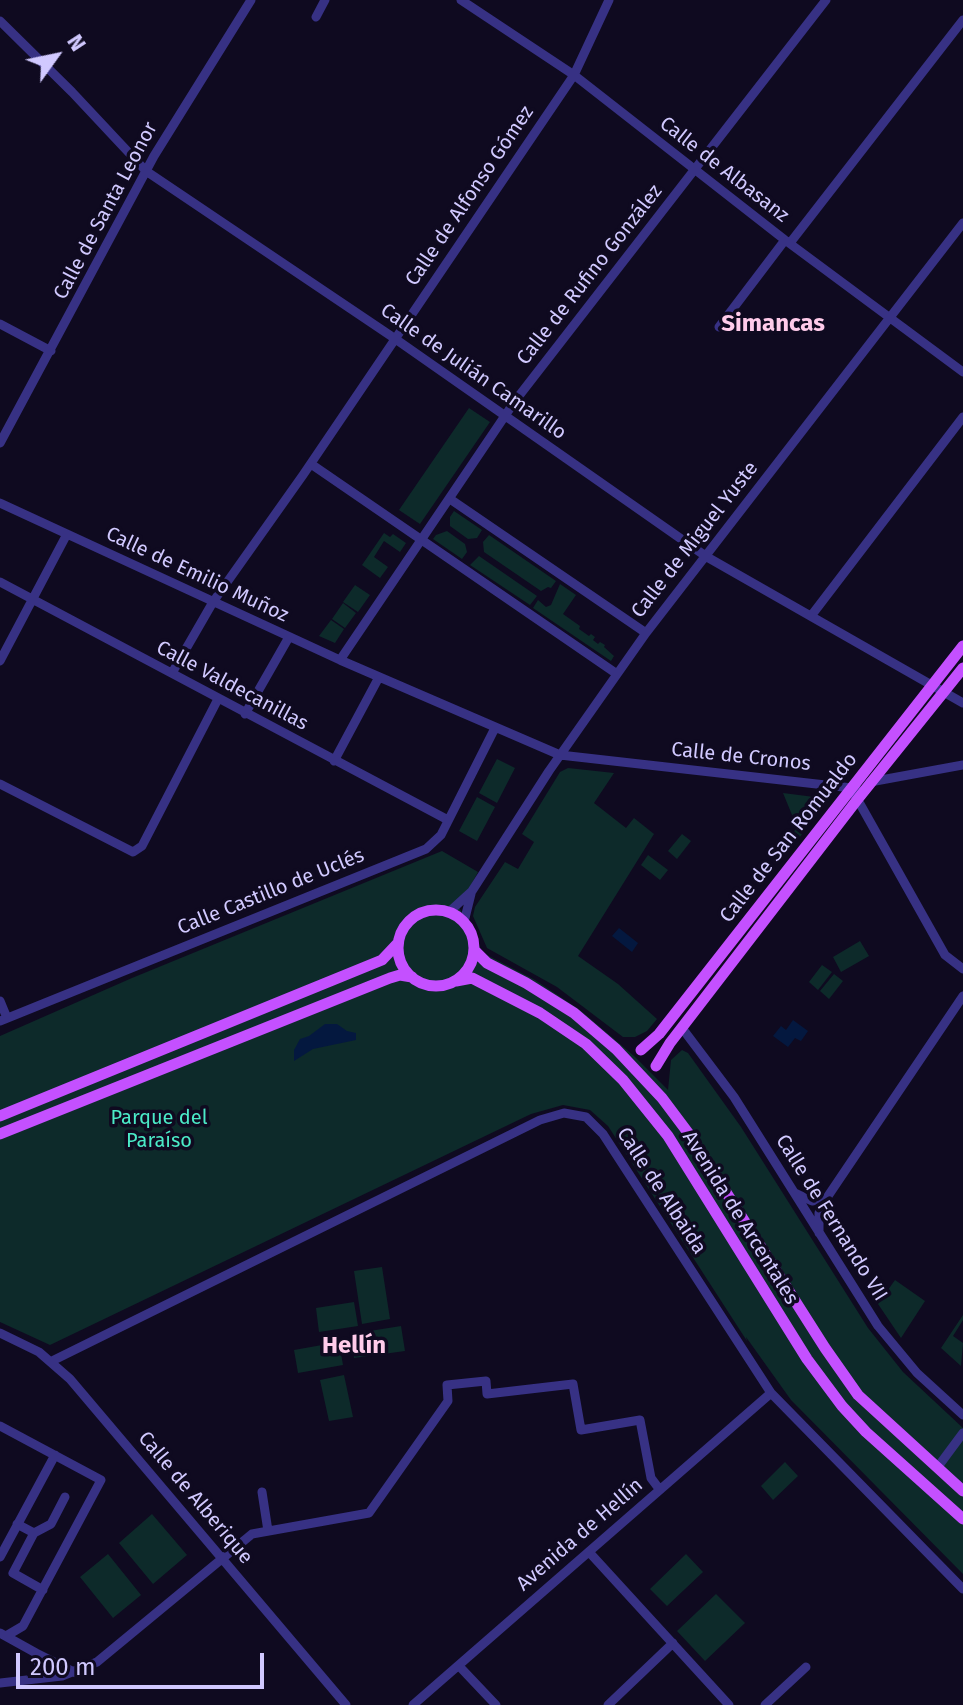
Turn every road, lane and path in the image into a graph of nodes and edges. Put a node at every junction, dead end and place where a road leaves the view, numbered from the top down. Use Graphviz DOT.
graph roads {
  1 [pos="251,0"];
  2 [pos="325,0"];
  3 [pos="461,0"];
  4 [pos="609,0"];
  5 [pos="826,0"];
  6 [pos="316,17"];
  7 [pos="963,20"];
  8 [pos="0,21"];
  9 [pos="574,75"];
  10 [pos="695,169"];
  11 [pos="146,171"];
  12 [pos="963,223"];
  13 [pos="787,241"];
  14 [pos="889,317"];
  15 [pos="0,324"];
  16 [pos="719,327"];
  17 [pos="394,338"];
  18 [pos="51,351"];
  19 [pos="963,372"];
  20 [pos="504,417"];
  21 [pos="963,417"];
  22 [pos="0,443"];
  23 [pos="311,464"];
  24 [pos="450,499"];
  25 [pos="0,503"];
  26 [pos="67,534"];
  27 [pos="423,540"];
  28 [pos="707,557"];
  29 [pos="0,582"];
  30 [pos="33,600"];
  31 [pos="213,602"];
  32 [pos="811,616"];
  33 [pos="646,633"];
  34 [pos="289,637"];
  35 [pos="963,646"];
  36 [pos="340,660"];
  37 [pos="0,661"];
  38 [pos="963,668"];
  39 [pos="172,673"];
  40 [pos="617,674"];
  41 [pos="379,677"];
  42 [pos="931,685"];
  43 [pos="943,693"];
  44 [pos="218,699"];
  45 [pos="963,703"];
  46 [pos="245,714"];
  47 [pos="495,728"];
  48 [pos="560,755"];
  49 [pos="334,761"];
  50 [pos="963,765"];
  51 [pos="873,780"];
  52 [pos="0,784"];
  53 [pos="854,794"];
  54 [pos="448,820"];
  55 [pos="472,891"];
  56 [pos="449,912"];
  57 [pos="464,922"];
  58 [pos="398,943"];
  59 [pos="475,951"];
  60 [pos="963,969"];
  61 [pos="412,977"];
  62 [pos="456,981"];
  63 [pos="963,996"];
  64 [pos="0,1001"];
  65 [pos="3,1020"];
  66 [pos="682,1028"];
  67 [pos="586,1044"];
  68 [pos="616,1049"];
  69 [pos="641,1050"];
  70 [pos="656,1066"];
  71 [pos="637,1071"];
  72 [pos="648,1108"];
  73 [pos="0,1116"];
  74 [pos="0,1134"];
  75 [pos="695,1144"];
  76 [pos="792,1191"];
  77 [pos="826,1199"];
  78 [pos="820,1236"];
  79 [pos="0,1333"];
  80 [pos="52,1361"];
  81 [pos="771,1393"];
  82 [pos="963,1415"];
  83 [pos="0,1426"];
  84 [pos="963,1433"];
  85 [pos="55,1455"];
  86 [pos="937,1468"];
  87 [pos="660,1490"];
  88 [pos="963,1491"];
  89 [pos="262,1492"];
  90 [pos="65,1497"];
  91 [pos="963,1519"];
  92 [pos="17,1524"];
  93 [pos="268,1531"];
  94 [pos="34,1533"];
  95 [pos="589,1552"];
  96 [pos="0,1557"];
  97 [pos="222,1558"];
  98 [pos="963,1589"];
  99 [pos="43,1590"];
  100 [pos="3,1635"];
  101 [pos="673,1643"];
  102 [pos="36,1653"];
  103 [pos="459,1666"];
  104 [pos="806,1667"];
  105 [pos="76,1673"];
  106 [pos="37,1679"];
  107 [pos="0,1683"];
  108 [pos="346,1705"];
  109 [pos="413,1705"];
  110 [pos="496,1705"];
  111 [pos="608,1705"];
  112 [pos="729,1705"];
  113 [pos="765,1705"];
  1 -- 11 [label="street, Calle de Santa Leonor"];
  2 -- 6 [label="street"];
  3 -- 9 [label="street, Calle de Albasanz"];
  4 -- 9 [label="street, Calle de Alfonso Gómez"];
  5 -- 10 [label="street, Calle de Rufino González"];
  7 -- 13 [label="street"];
  8 -- 11 [label="street, Calle de Julián Camarillo"];
  9 -- 10 [label="street, Calle de Albasanz"];
  9 -- 17 [label="street, Calle de Alfonso Gómez"];
  10 -- 13 [label="street, Calle de Albasanz"];
  10 -- 20 [label="street, Calle de Rufino González"];
  11 -- 17 [label="street, Calle de Julián Camarillo"];
  11 -- 18 [label="street, Calle de Santa Leonor"];
  12 -- 14 [label="street, Calle de Miguel Yuste"];
  13 -- 14 [label="street, Calle de Albasanz"];
  13 -- 16 [label="street"];
  14 -- 19 [label="street, Calle de Albasanz"];
  14 -- 28 [label="street, Calle de Miguel Yuste"];
  15 -- 18 [label="street"];
  17 -- 20 [label="street, Calle de Julián Camarillo"];
  17 -- 23 [label="street, Calle de Alfonso Gómez"];
  18 -- 22 [label="street, Calle de Santa Leonor"];
  20 -- 24 [label="street, Calle de Rufino González"];
  20 -- 28 [label="street, Calle de Julián Camarillo"];
  21 -- 32 [label="street"];
  23 -- 27 [label="street"];
  23 -- 31 [label="street, Calle de Alfonso Gómez"];
  24 -- 27 [label="street, Calle de Rufino González"];
  24 -- 33 [label="street"];
  25 -- 26 [label="street, Calle de Emilio Muñoz"];
  26 -- 30 [label="street"];
  26 -- 31 [label="street, Calle de Emilio Muñoz"];
  27 -- 36 [label="street, Calle de Rufino González"];
  27 -- 40 [label="street"];
  28 -- 32 [label="street, Calle de Julián Camarillo"];
  28 -- 33 [label="street, Calle de Miguel Yuste"];
  29 -- 30 [label="street, Calle Valdecanillas"];
  30 -- 37 [label="street"];
  30 -- 39 [label="street, Calle Valdecanillas"];
  31 -- 34 [label="street, Calle de Emilio Muñoz"];
  31 -- 39 [label="street, Calle de Alfonso Gómez"];
  32 -- 42 [label="street, Calle de Julián Camarillo"];
  33 -- 40 [label="street, Calle de Miguel Yuste"];
  34 -- 36 [label="street, Calle de Emilio Muñoz"];
  34 -- 46 [label="street"];
  35 -- 42 [label="main road, Calle de San Romualdo"];
  36 -- 41 [label="street, Calle de Emilio Muñoz"];
  38 -- 43 [label="main road, Calle de San Romualdo"];
  39 -- 44 [label="street, Calle Valdecanillas"];
  40 -- 48 [label="street, Calle de Miguel Yuste"];
  41 -- 47 [label="street, Calle de Emilio Muñoz"];
  41 -- 49 [label="street"];
  42 -- 43 [label="street, Calle de Julián Camarillo"];
  42 -- 53 [label="main road, Calle de San Romualdo"];
  43 -- 45 [label="street, Calle de Julián Camarillo"];
  43 -- 51 [label="main road, Calle de San Romualdo"];
  44 -- 46 [label="street, Calle Valdecanillas"];
  44 -- 52 [label="street"];
  46 -- 49 [label="street, Calle Valdecanillas"];
  47 -- 48 [label="street, Calle de Emilio Muñoz"];
  47 -- 54 [label="street, Calle Castillo de Uclés"];
  48 -- 53 [label="street, Calle de Cronos"];
  48 -- 55 [label="street, Calle de Miguel Yuste"];
  49 -- 54 [label="street, Calle Valdecanillas"];
  50 -- 51 [label="street"];
  51 -- 53 [label="main road, Calle de San Romualdo"];
  53 -- 60 [label="street"];
  53 -- 66 [label="main road, Calle de San Romualdo"];
  53 -- 69 [label="main road, Calle de San Romualdo"];
  54 -- 65 [label="street, Calle Castillo de Uclés"];
  55 -- 56 [label="street, Calle de Miguel Yuste"];
  55 -- 57 [label="street, Calle de Miguel Yuste"];
  56 -- 57 [label="main road"];
  56 -- 58 [label="main road"];
  57 -- 59 [label="main road"];
  58 -- 61 [label="main road"];
  58 -- 73 [label="main road"];
  59 -- 62 [label="main road"];
  59 -- 68 [label="main road, Avenida de Arcentales"];
  61 -- 62 [label="main road"];
  61 -- 74 [label="main road"];
  62 -- 67 [label="main road, Avenida de Arcentales"];
  63 -- 77 [label="street"];
  64 -- 65 [label="street"];
  66 -- 70 [label="main road, Calle de San Romualdo"];
  66 -- 76 [label="street, Calle de Fernando VII"];
  67 -- 71 [label="main road"];
  67 -- 72 [label="main road, Avenida de Arcentales"];
  68 -- 69 [label="main road"];
  68 -- 71 [label="main road, Avenida de Arcentales"];
  69 -- 71 [label="main road"];
  70 -- 71 [label="main road"];
  70 -- 75 [label="main road"];
  71 -- 72 [label="main road"];
  71 -- 75 [label="main road, Avenida de Arcentales"];
  72 -- 91 [label="main road, Avenida de Arcentales"];
  75 -- 86 [label="main road, Avenida de Arcentales"];
  76 -- 77 [label="street"];
  76 -- 78 [label="street, Calle de Fernando VII"];
  77 -- 78 [label="street"];
  78 -- 82 [label="street, Calle de Fernando VII"];
  79 -- 80 [label="street, Calle de Alberique"];
  80 -- 81 [label="street, Calle de Albaida"];
  80 -- 97 [label="street, Calle de Alberique"];
  81 -- 87 [label="street, Avenida de Hellín"];
  81 -- 98 [label="street, Calle de Albaida"];
  83 -- 85 [label="street"];
  84 -- 86 [label="street"];
  85 -- 92 [label="street"];
  85 -- 99 [label="street"];
  86 -- 88 [label="main road, Avenida de Arcentales"];
  87 -- 93 [label="street"];
  87 -- 95 [label="street, Avenida de Hellín"];
  89 -- 93 [label="street"];
  90 -- 94 [label="street"];
  92 -- 94 [label="street"];
  92 -- 96 [label="street"];
  93 -- 97 [label="street"];
  94 -- 99 [label="street"];
  95 -- 101 [label="street"];
  95 -- 103 [label="street, Avenida de Hellín"];
  97 -- 105 [label="street"];
  97 -- 108 [label="street, Calle de Alberique"];
  99 -- 100 [label="street"];
  100 -- 102 [label="street"];
  101 -- 111 [label="street"];
  101 -- 112 [label="street"];
  102 -- 105 [label="street"];
  102 -- 106 [label="street"];
  103 -- 109 [label="street, Avenida de Hellín"];
  103 -- 110 [label="street"];
  104 -- 113 [label="street"];
  105 -- 106 [label="street"];
  106 -- 107 [label="street"];
}
